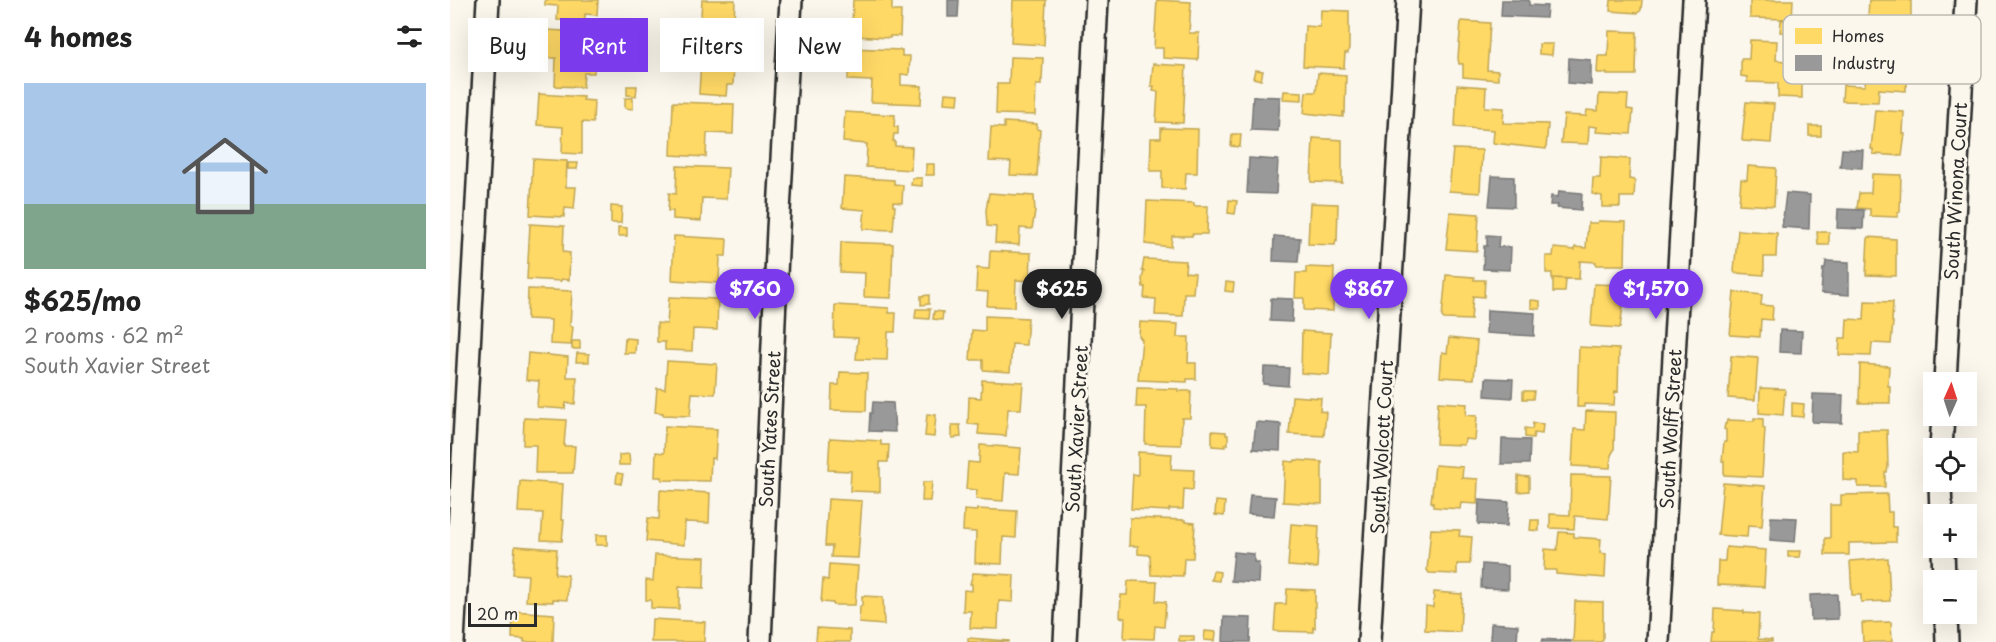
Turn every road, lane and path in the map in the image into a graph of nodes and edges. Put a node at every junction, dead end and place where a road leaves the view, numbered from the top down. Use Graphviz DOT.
graph roads {
  1 [pos="488,0"];
  2 [pos="791,0"];
  3 [pos="1097,0"];
  4 [pos="1408,0"];
  5 [pos="1694,0"];
  6 [pos="1966,0"];
  7 [pos="1965,15"];
  8 [pos="1961,84"];
  9 [pos="1946,372"];
  10 [pos="1946,624"];
  11 [pos="453,642"];
  12 [pos="760,642"];
  13 [pos="1065,642"];
  14 [pos="1369,642"];
  15 [pos="1658,642"];
  16 [pos="1947,642"];
  1 -- 11 [label="street"];
  2 -- 12 [label="street, South Yates Street"];
  3 -- 13 [label="street, South Xavier Street"];
  4 -- 14 [label="street, South Wolcott Court"];
  5 -- 15 [label="street, South Wolff Street"];
  6 -- 7 [label="street, South Winona Court"];
  8 -- 9 [label="street, South Winona Court"];
  10 -- 16 [label="street"];
}
